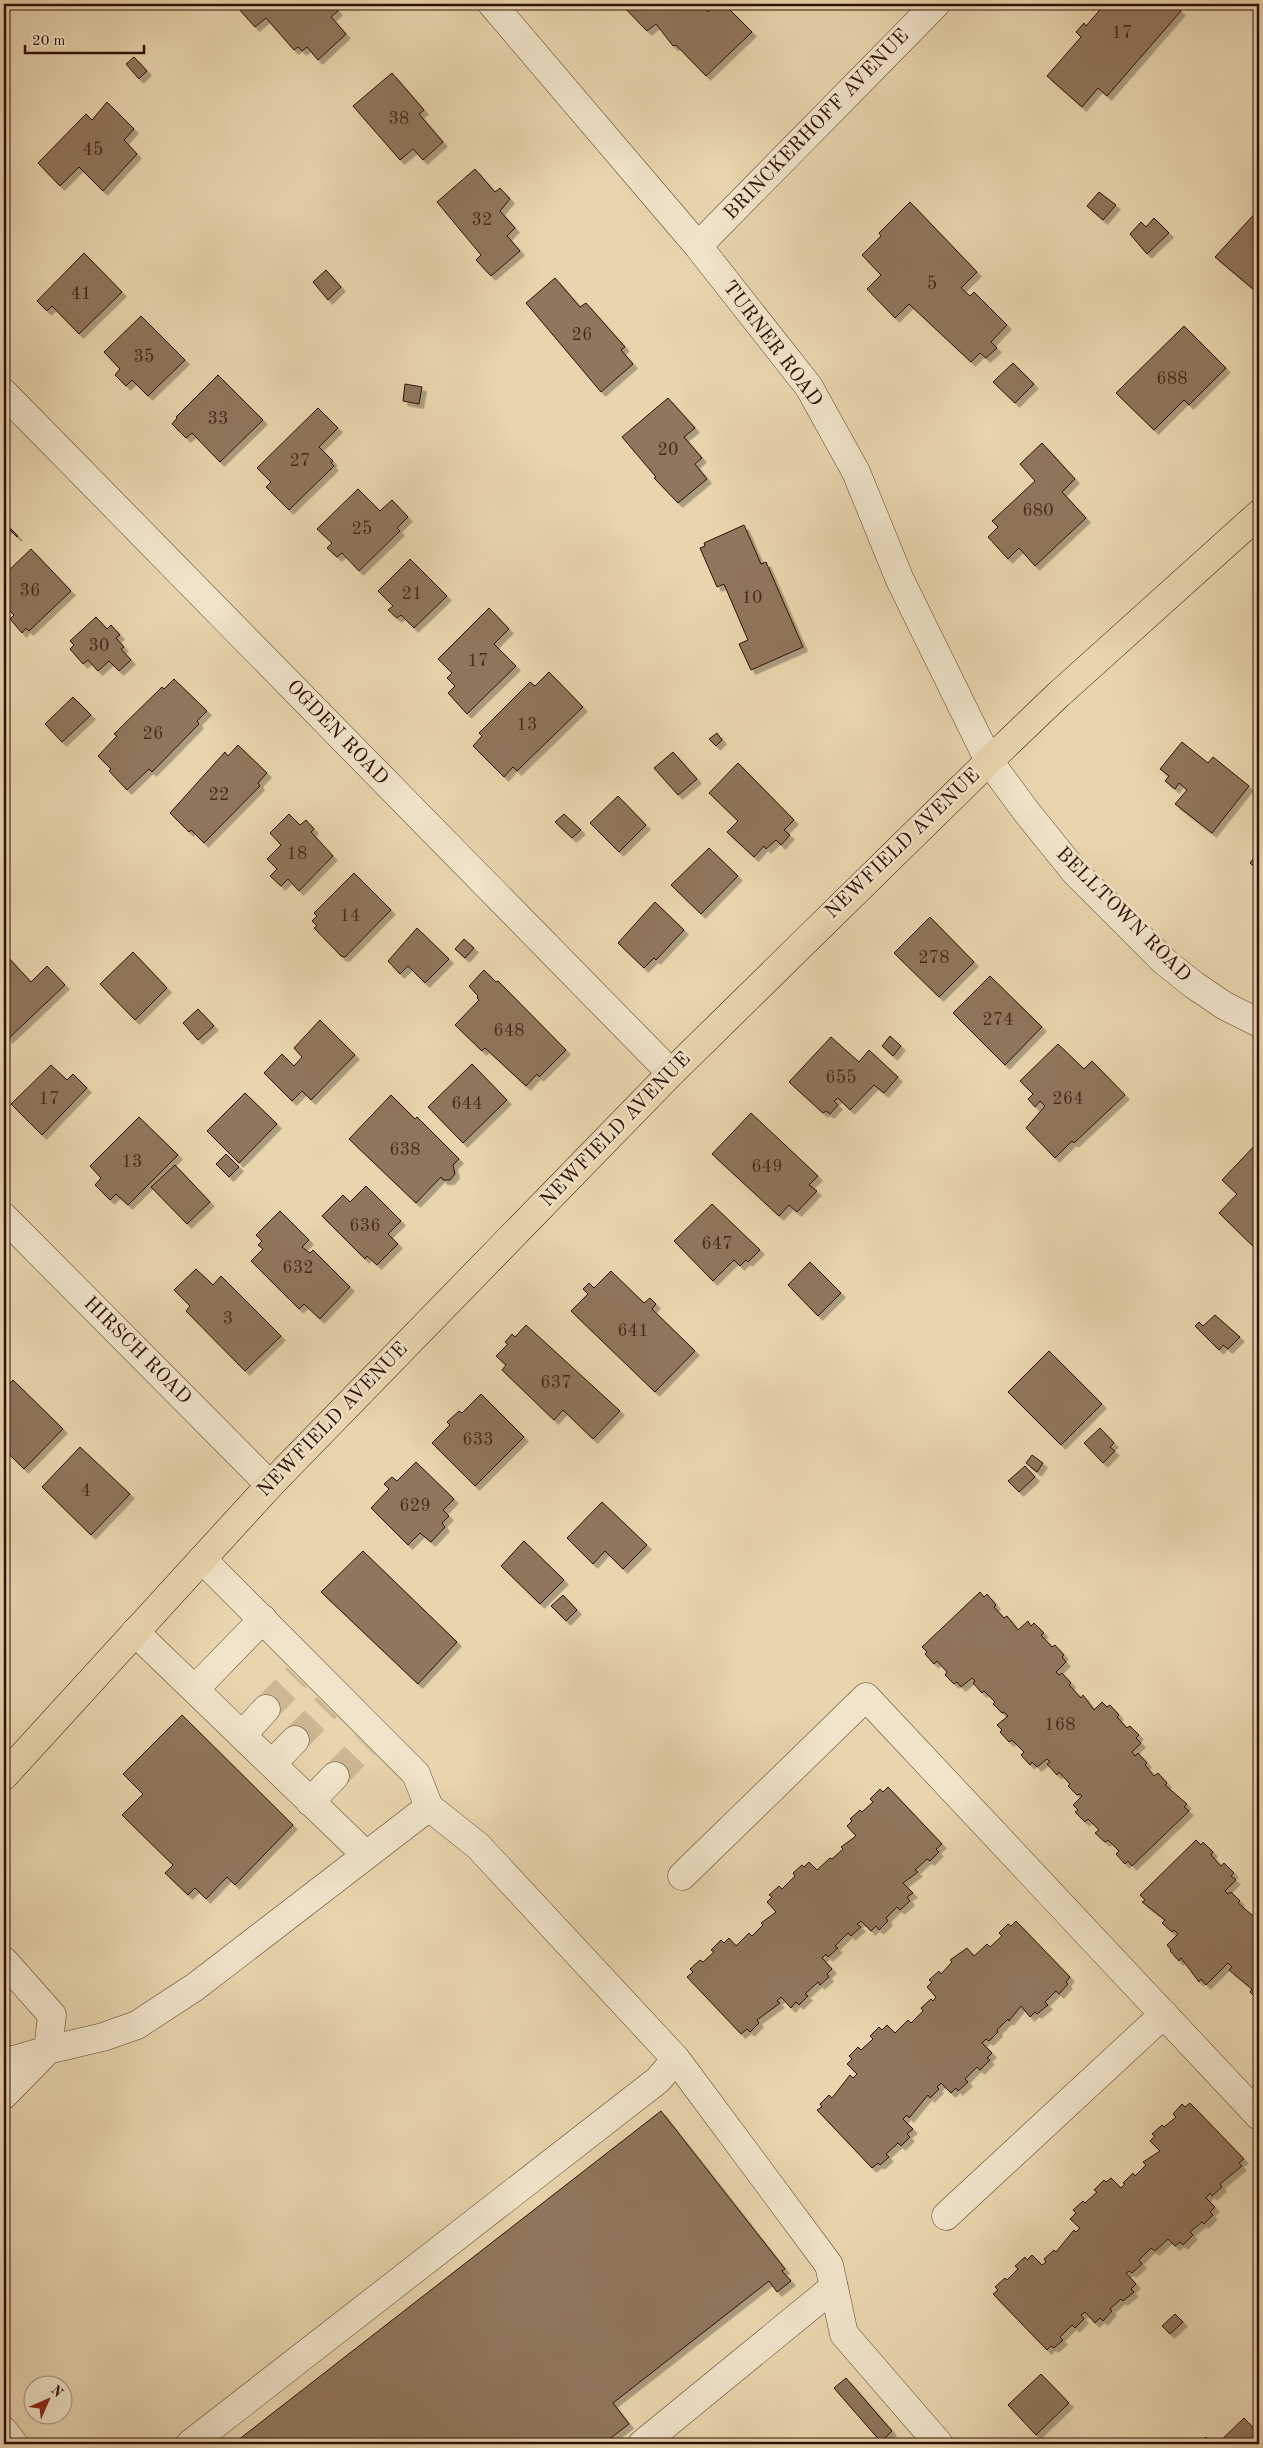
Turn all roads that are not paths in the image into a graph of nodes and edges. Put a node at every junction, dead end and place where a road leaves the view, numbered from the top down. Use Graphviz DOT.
graph roads {
  1 [pos="492,4"];
  2 [pos="936,4"];
  3 [pos="698,246"];
  4 [pos="4,393"];
  5 [pos="1259,514"];
  6 [pos="989,761"];
  7 [pos="1259,1023"];
  8 [pos="671,1073"];
  9 [pos="4,1217"];
  10 [pos="270,1485"];
  11 [pos="202,1559"];
  12 [pos="263,1620"];
  13 [pos="135,1632"];
  14 [pos="195,1689"];
  15 [pos="266,1709"];
  16 [pos="242,1735"];
  17 [pos="295,1740"];
  18 [pos="272,1764"];
  19 [pos="4,1776"];
  20 [pos="335,1776"];
  21 [pos="310,1802"];
  22 [pos="429,1807"];
  23 [pos="366,1855"];
  24 [pos="682,1876"];
  25 [pos="4,1961"];
  26 [pos="1164,2014"];
  27 [pos="48,2050"];
  28 [pos="4,2058"];
  29 [pos="676,2059"];
  30 [pos="4,2095"];
  31 [pos="1259,2116"];
  32 [pos="946,2216"];
  33 [pos="834,2286"];
  34 [pos="4,2431"];
  35 [pos="14,2444"];
  36 [pos="190,2444"];
  37 [pos="642,2444"];
  38 [pos="939,2444"];
  1 -- 3 [label="street, TURNER ROAD"];
  2 -- 3 [label="street, BRINCKERHOFF AVENUE"];
  3 -- 6 [label="street, TURNER ROAD"];
  4 -- 8 [label="street, OGDEN ROAD"];
  5 -- 6 [label="main road, NEWFIELD AVENUE"];
  6 -- 7 [label="street, BELLTOWN ROAD"];
  6 -- 8 [label="main road, NEWFIELD AVENUE"];
  8 -- 10 [label="main road, NEWFIELD AVENUE"];
  9 -- 10 [label="street, HIRSCH ROAD"];
  10 -- 11 [label="main road, NEWFIELD AVENUE"];
  11 -- 12 [label="street"];
  11 -- 13 [label="main road, NEWFIELD AVENUE"];
  12 -- 14 [label="street"];
  12 -- 22 [label="street"];
  13 -- 14 [label="street"];
  13 -- 19 [label="main road, NEWFIELD AVENUE"];
  14 -- 16 [label="street"];
  15 -- 16 [label="street"];
  16 -- 18 [label="street"];
  17 -- 18 [label="street"];
  18 -- 21 [label="street"];
  20 -- 21 [label="street"];
  21 -- 23 [label="street"];
  22 -- 23 [label="street"];
  22 -- 29 [label="street"];
  23 -- 27 [label="street"];
  24 -- 26 [label="street"];
  25 -- 27 [label="street"];
  26 -- 31 [label="street"];
  26 -- 32 [label="street"];
  27 -- 28 [label="street"];
  27 -- 30 [label="street"];
  29 -- 33 [label="street"];
  29 -- 36 [label="street"];
  33 -- 37 [label="street"];
  33 -- 38 [label="street"];
  34 -- 35 [label="street"];
}
